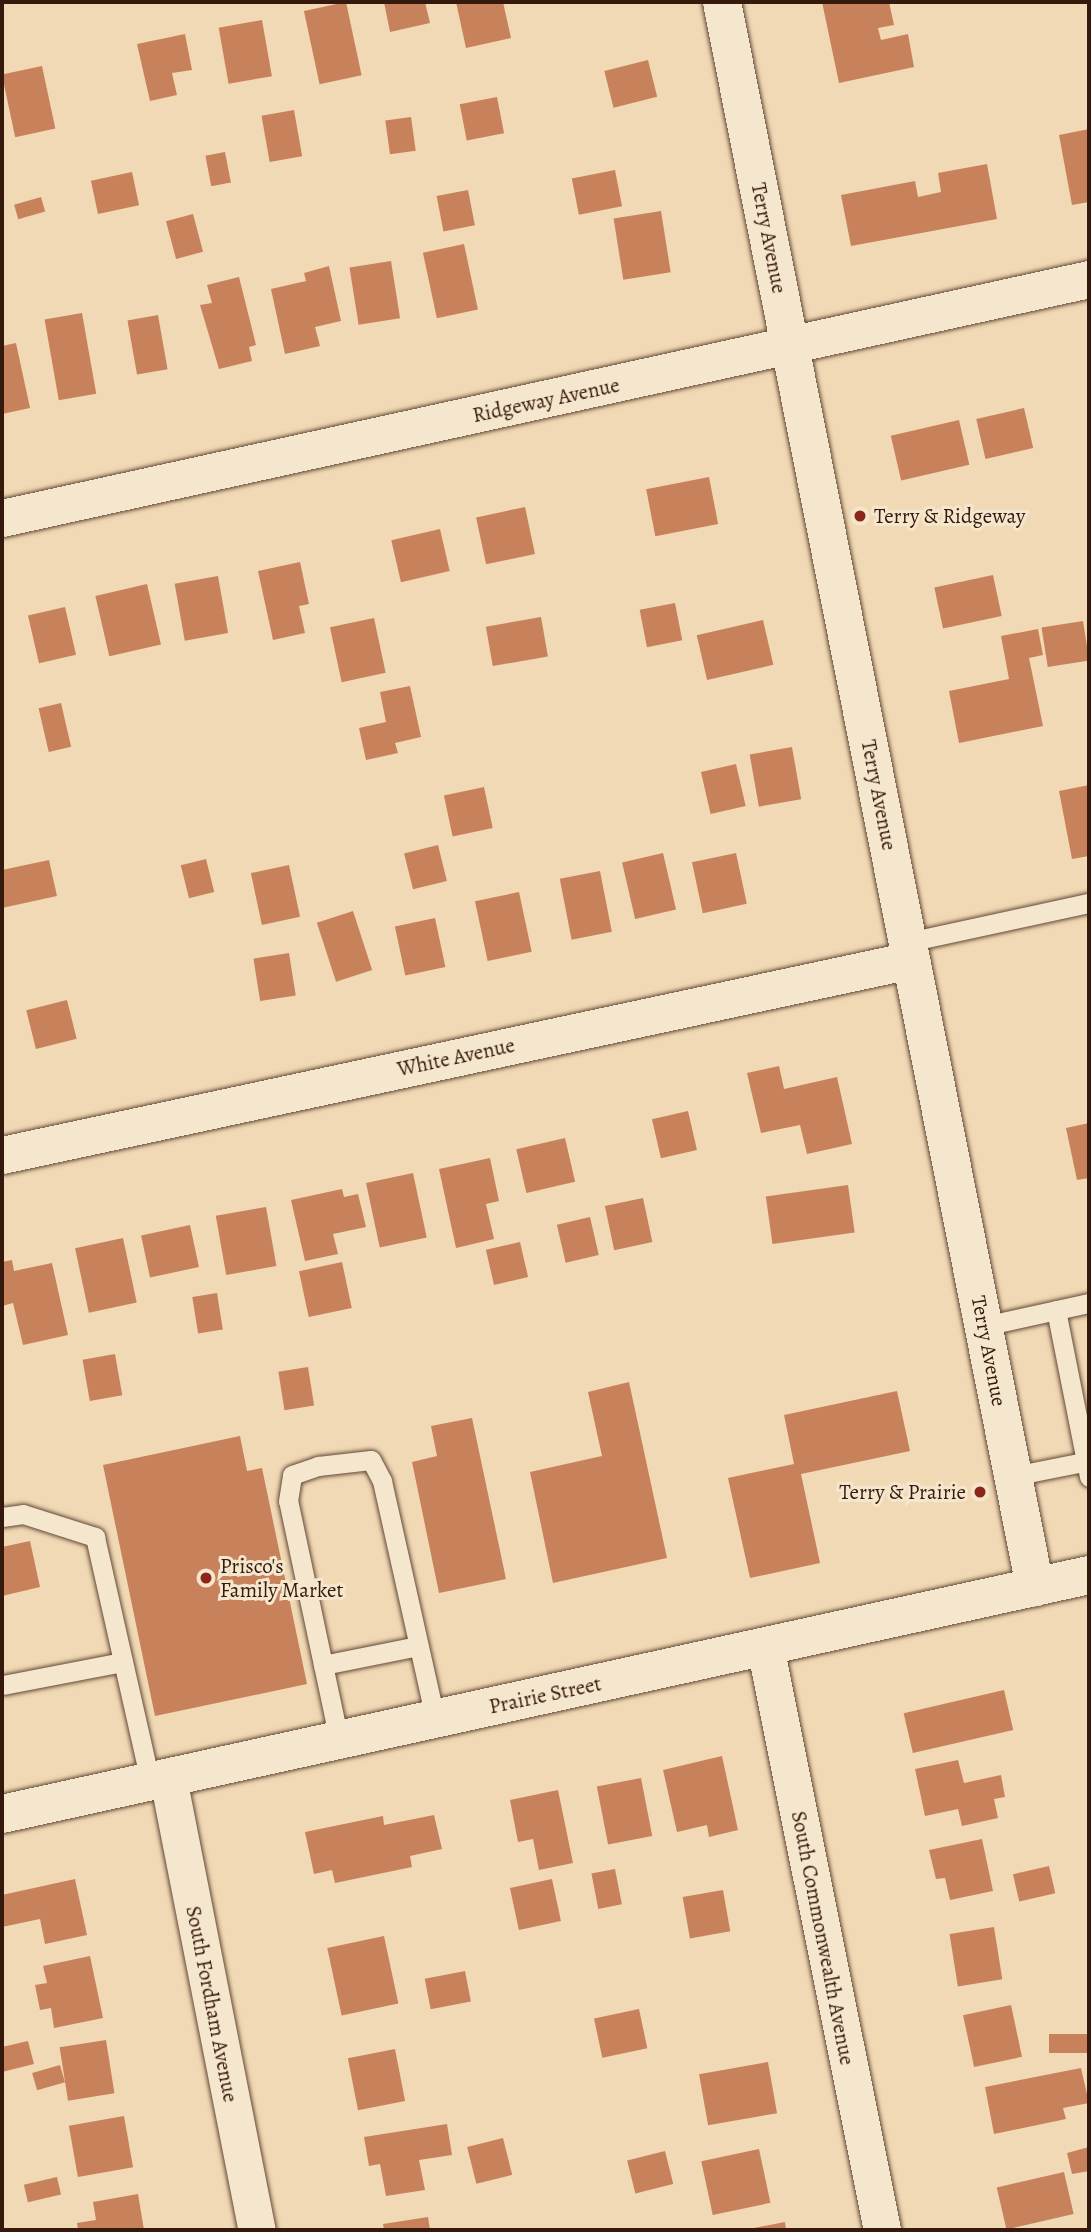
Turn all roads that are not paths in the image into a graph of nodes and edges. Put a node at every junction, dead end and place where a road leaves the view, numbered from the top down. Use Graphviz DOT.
graph roads {
  1 [pos="722,2"];
  2 [pos="1089,279"];
  3 [pos="790,348"];
  4 [pos="2,518"];
  5 [pos="1089,903"];
  6 [pos="909,951"];
  7 [pos="2,1155"];
  8 [pos="1089,1303"];
  9 [pos="1055,1310"];
  10 [pos="984,1326"];
  11 [pos="1088,1467"];
  12 [pos="1013,1476"];
  13 [pos="2,1517"];
  14 [pos="1089,1575"];
  15 [pos="1035,1587"];
  16 [pos="418,1646"];
  17 [pos="765,1646"];
  18 [pos="123,1662"];
  19 [pos="323,1665"];
  20 [pos="3,1685"];
  21 [pos="435,1719"];
  22 [pos="339,1740"];
  23 [pos="159,1779"];
  24 [pos="2,1814"];
  25 [pos="257,2230"];
  26 [pos="882,2230"];
  1 -- 3 [label="street, Terry Avenue"];
  2 -- 3 [label="street, Ridgeway Avenue"];
  3 -- 4 [label="street, Ridgeway Avenue"];
  3 -- 6 [label="street, Terry Avenue"];
  5 -- 6 [label="lane"];
  6 -- 7 [label="street, White Avenue"];
  6 -- 10 [label="street, Terry Avenue"];
  8 -- 9 [label="lane"];
  9 -- 10 [label="lane"];
  9 -- 11 [label="lane"];
  10 -- 12 [label="street, Terry Avenue"];
  11 -- 12 [label="lane"];
  12 -- 15 [label="street, Terry Avenue"];
  13 -- 18 [label="lane"];
  14 -- 15 [label="street, Prairie Street"];
  15 -- 17 [label="street, Prairie Street"];
  16 -- 19 [label="lane"];
  16 -- 19 [label="lane"];
  16 -- 21 [label="lane"];
  17 -- 21 [label="street, Prairie Street"];
  17 -- 26 [label="street, South Commonwealth Avenue"];
  18 -- 20 [label="lane"];
  18 -- 23 [label="lane"];
  19 -- 22 [label="lane"];
  21 -- 22 [label="street, Prairie Street"];
  22 -- 23 [label="street, Prairie Street"];
  23 -- 24 [label="street, Prairie Street"];
  23 -- 25 [label="street, South Fordham Avenue"];
}
